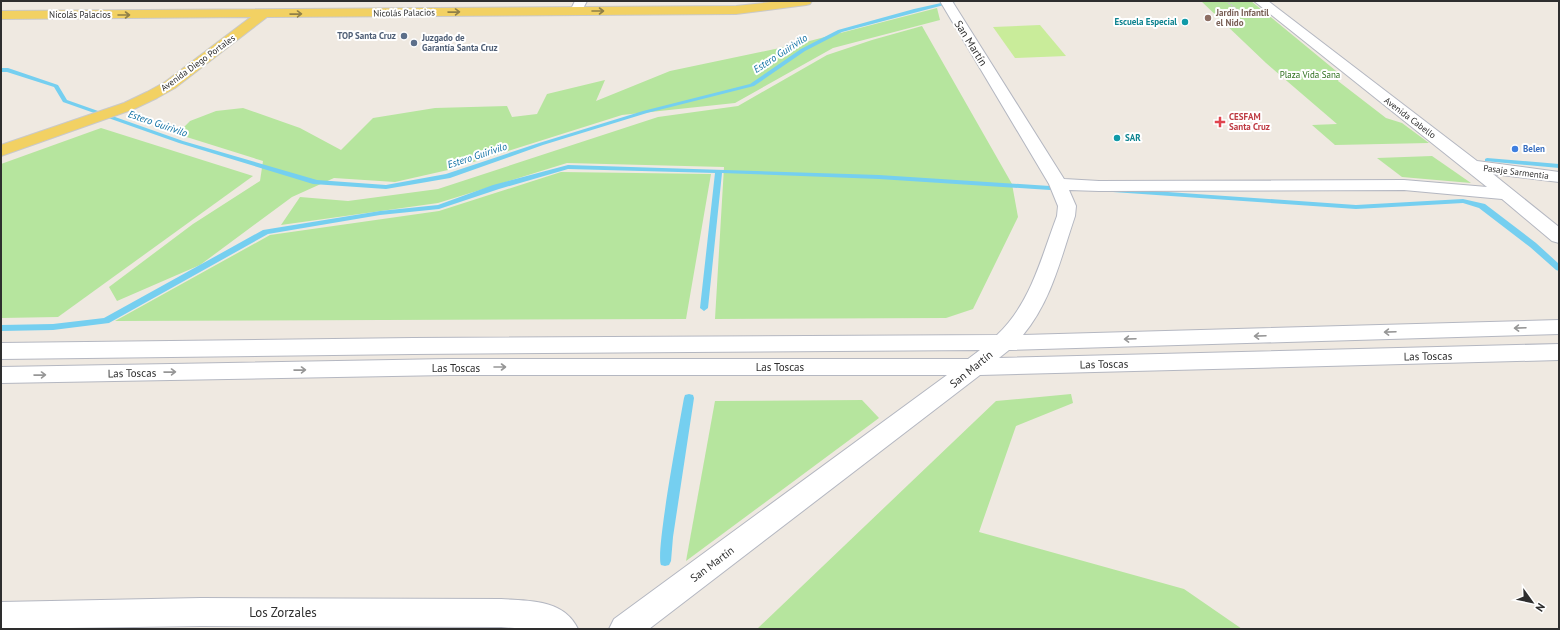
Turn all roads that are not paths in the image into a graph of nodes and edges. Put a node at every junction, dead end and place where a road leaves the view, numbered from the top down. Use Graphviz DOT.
graph roads {
  1 [pos="282,1"];
  2 [pos="806,1"];
  3 [pos="1260,1"];
  4 [pos="578,6"];
  5 [pos="950,9"];
  6 [pos="264,14"];
  7 [pos="1,15"];
  8 [pos="1,151"];
  9 [pos="1474,166"];
  10 [pos="1559,177"];
  11 [pos="1058,184"];
  12 [pos="1508,194"];
  13 [pos="1559,237"];
  14 [pos="1559,327"];
  15 [pos="1003,342"];
  16 [pos="1,351"];
  17 [pos="1559,352"];
  18 [pos="974,368"];
  19 [pos="1,375"];
  20 [pos="1,616"];
  21 [pos="196,620"];
  22 [pos="562,629"];
  23 [pos="625,629"];
  1 -- 6 [label="main road, Avenida Diego Portales"];
  4 -- 2 [label="main road, Nicolás Palacios, one-way"];
  3 -- 9 [label="street, Avenida Cabello"];
  6 -- 4 [label="main road, Nicolás Palacios, one-way"];
  5 -- 11 [label="street, San Martín"];
  7 -- 6 [label="main road, Nicolás Palacios, one-way"];
  6 -- 8 [label="main road, Avenida Diego Portales"];
  9 -- 10 [label="street, Pasaje Sarmentia"];
  9 -- 12 [label="street, Avenida Cabello"];
  11 -- 12 [label="street"];
  11 -- 15 [label="street, San Martín"];
  12 -- 13 [label="street, Avenida Cabello"];
  14 -- 15 [label="street, Las Toscas, one-way"];
  15 -- 16 [label="street, Las Toscas"];
  15 -- 18 [label="street, San Martín"];
  17 -- 18 [label="street, Las Toscas"];
  19 -- 18 [label="street, Las Toscas, one-way"];
  18 -- 23 [label="street, San Martín"];
  20 -- 21 [label="street, Los Zorzales"];
  21 -- 22 [label="street, Los Zorzales"];
}
